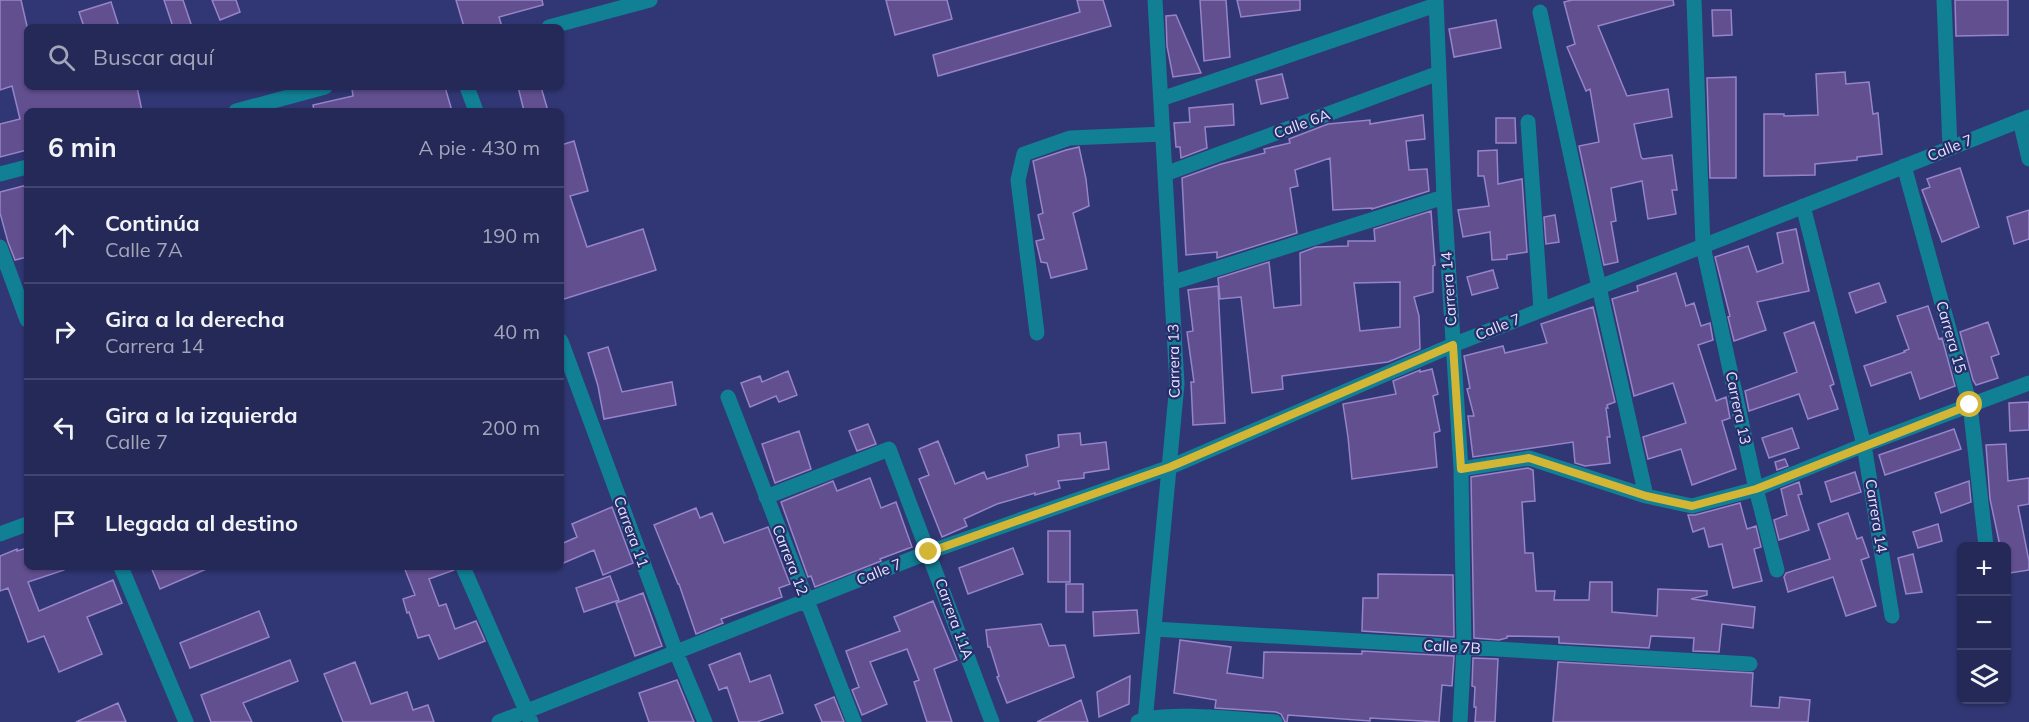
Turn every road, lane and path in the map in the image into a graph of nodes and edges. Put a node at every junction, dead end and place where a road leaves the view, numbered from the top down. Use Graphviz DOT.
graph roads {
  1 [pos="650,0"];
  2 [pos="1155,0"];
  3 [pos="1694,0"];
  4 [pos="1944,0"];
  5 [pos="1436,3"];
  6 [pos="1540,12"];
  7 [pos="560,24"];
  8 [pos="1439,73"];
  9 [pos="317,90"];
  10 [pos="468,90"];
  11 [pos="1161,99"];
  12 [pos="274,106"];
  13 [pos="259,108"];
  14 [pos="475,108"];
  15 [pos="2025,119"];
  16 [pos="1528,122"];
  17 [pos="1163,134"];
  18 [pos="1950,148"];
  19 [pos="2029,159"];
  20 [pos="1904,166"];
  21 [pos="24,168"];
  22 [pos="0,174"];
  23 [pos="1165,174"];
  24 [pos="1444,197"];
  25 [pos="1803,206"];
  26 [pos="1703,246"];
  27 [pos="0,247"];
  28 [pos="1172,283"];
  29 [pos="1599,287"];
  30 [pos="1540,310"];
  31 [pos="24,312"];
  32 [pos="1036,333"];
  33 [pos="1453,345"];
  34 [pos="564,349"];
  35 [pos="2029,383"];
  36 [pos="728,397"];
  37 [pos="1970,405"];
  38 [pos="1864,445"];
  39 [pos="1170,467"];
  40 [pos="1461,469"];
  41 [pos="1756,489"];
  42 [pos="1646,496"];
  43 [pos="766,497"];
  44 [pos="24,525"];
  45 [pos="0,534"];
  46 [pos="1986,542"];
  47 [pos="929,552"];
  48 [pos="122,570"];
  49 [pos="465,570"];
  50 [pos="1777,570"];
  51 [pos="806,601"];
  52 [pos="1892,616"];
  53 [pos="1154,629"];
  54 [pos="1464,647"];
  55 [pos="676,652"];
  56 [pos="1750,664"];
  57 [pos="528,717"];
  58 [pos="1143,721"];
  59 [pos="186,722"];
  60 [pos="499,722"];
  61 [pos="705,722"];
  62 [pos="854,722"];
  63 [pos="992,722"];
  64 [pos="1275,722"];
  65 [pos="1460,722"];
  1 -- 7 [label="street"];
  2 -- 11 [label="street, Carrera 13"];
  3 -- 26 [label="street"];
  4 -- 18 [label="street"];
  5 -- 8 [label="street, Carrera 14"];
  5 -- 11 [label="street"];
  6 -- 29 [label="street"];
  8 -- 23 [label="street, Calle 6A"];
  8 -- 24 [label="street, Carrera 14"];
  9 -- 12 [label="street"];
  10 -- 14 [label="street"];
  11 -- 17 [label="street, Carrera 13"];
  12 -- 13 [label="street"];
  15 -- 18 [label="street, Calle 7"];
  15 -- 19 [label="street"];
  16 -- 30 [label="street"];
  17 -- 23 [label="street, Carrera 13"];
  17 -- 32 [label="street"];
  18 -- 20 [label="street, Calle 7"];
  20 -- 25 [label="street, Calle 7"];
  20 -- 37 [label="street, Carrera 15"];
  21 -- 22 [label="street"];
  23 -- 28 [label="street, Carrera 13"];
  24 -- 28 [label="street"];
  24 -- 33 [label="street, Carrera 14"];
  25 -- 26 [label="street, Calle 7"];
  25 -- 38 [label="street, Carrera 14"];
  26 -- 29 [label="street, Calle 7"];
  26 -- 41 [label="street, Carrera 13"];
  27 -- 31 [label="street"];
  28 -- 39 [label="street, Carrera 13"];
  29 -- 30 [label="street, Calle 7"];
  29 -- 42 [label="street"];
  30 -- 33 [label="street, Calle 7"];
  33 -- 39 [label="street, Calle 7"];
  33 -- 40 [label="street, Carrera 14"];
  34 -- 55 [label="street, Carrera 11"];
  35 -- 37 [label="street"];
  36 -- 43 [label="street, Carrera 12"];
  37 -- 38 [label="street"];
  37 -- 46 [label="street, Carrera 15"];
  38 -- 41 [label="street"];
  38 -- 52 [label="street, Carrera 14"];
  39 -- 47 [label="street, Calle 7"];
  39 -- 53 [label="street, Carrera 13"];
  40 -- 42 [label="street"];
  40 -- 54 [label="street, Carrera 14"];
  41 -- 42 [label="street"];
  41 -- 50 [label="street, Carrera 13"];
  43 -- 47 [label="street, Carrera 11A"];
  43 -- 51 [label="street, Carrera 12"];
  44 -- 45 [label="street"];
  47 -- 51 [label="street, Calle 7"];
  47 -- 63 [label="street, Carrera 11A"];
  48 -- 59 [label="street"];
  49 -- 57 [label="street"];
  51 -- 55 [label="street, Calle 7"];
  51 -- 62 [label="street, Carrera 12"];
  53 -- 54 [label="street, Calle 7B"];
  53 -- 58 [label="street, Carrera 13"];
  54 -- 56 [label="street, Calle 7B"];
  54 -- 65 [label="street, Carrera 14"];
  55 -- 57 [label="street, Calle 7"];
  55 -- 61 [label="street, Carrera 11"];
  57 -- 60 [label="street, Calle 7"];
  58 -- 64 [label="street"];
}
